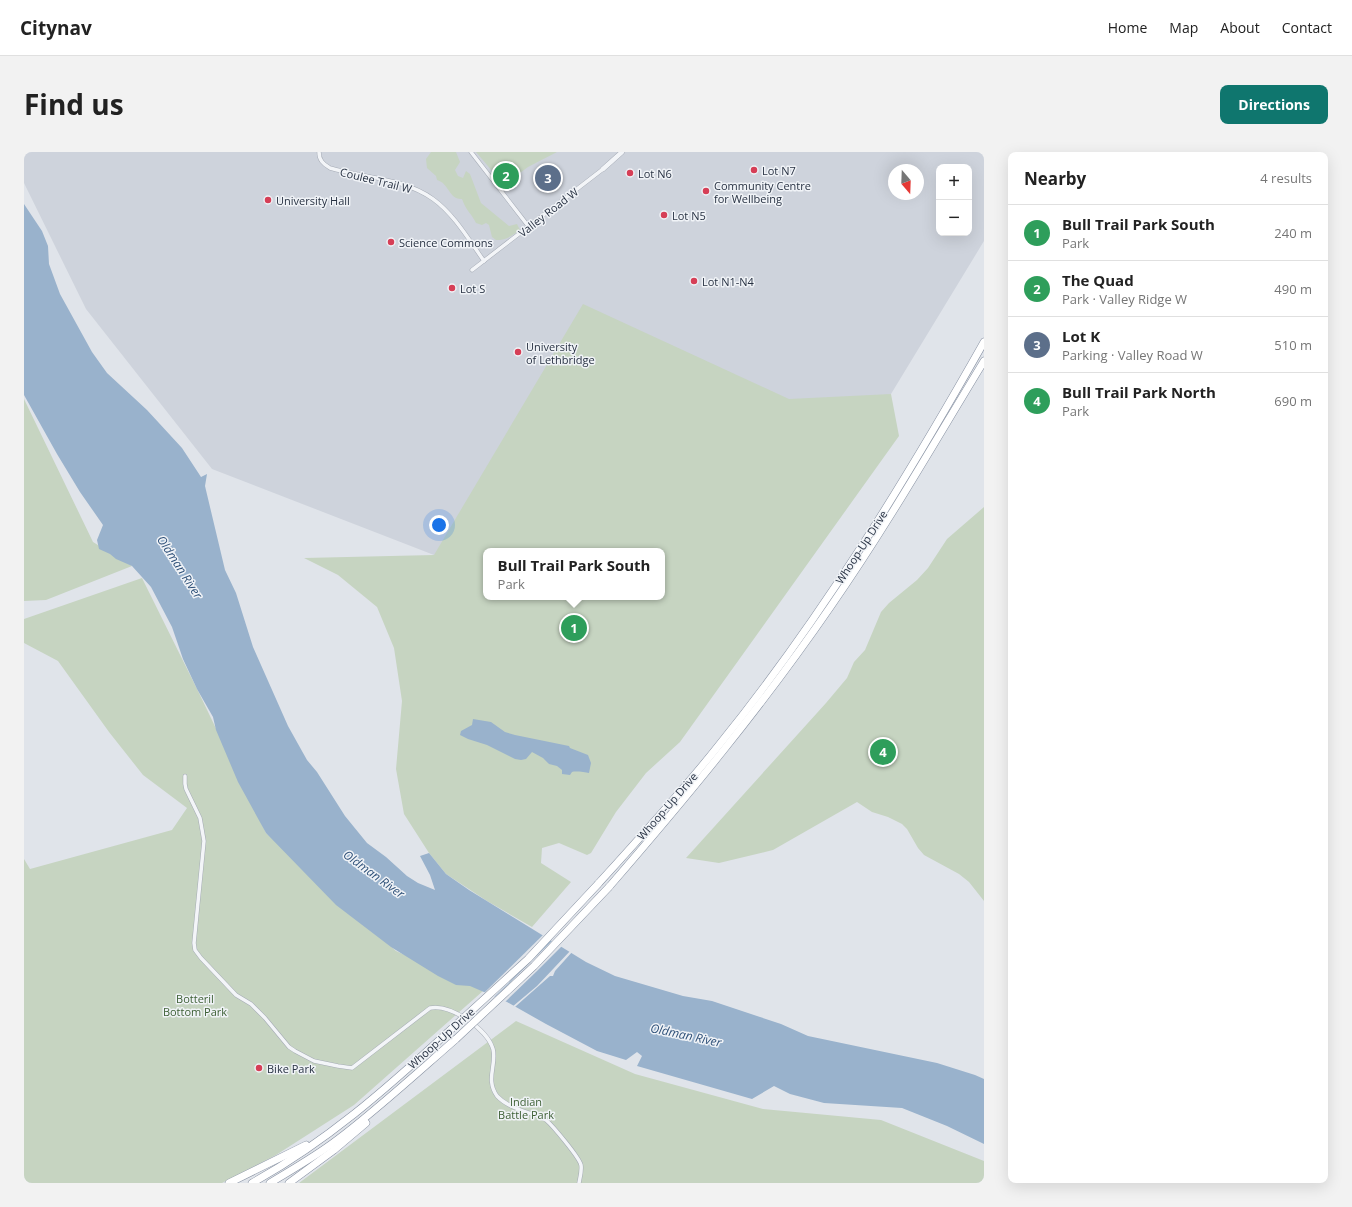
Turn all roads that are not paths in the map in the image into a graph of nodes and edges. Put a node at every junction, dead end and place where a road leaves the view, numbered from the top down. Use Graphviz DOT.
graph roads {
  1 [pos="319,152"];
  2 [pos="471,152"];
  3 [pos="622,152"];
  4 [pos="603,169"];
  5 [pos="529,227"];
  6 [pos="484,261"];
  7 [pos="472,270"];
  8 [pos="984,337"];
  9 [pos="984,342"];
  10 [pos="984,361"];
  11 [pos="968,371"];
  12 [pos="185,776"];
  13 [pos="456,1039"];
  14 [pos="330,1133"];
  15 [pos="229,1183"];
  16 [pos="252,1183"];
  17 [pos="270,1183"];
  18 [pos="289,1183"];
  19 [pos="579,1183"];
  1 -- 6 [label="street, Coulee Trail W"];
  2 -- 5 [label="street"];
  3 -- 4 [label="street, Valley Road W"];
  4 -- 5 [label="street, Valley Road W"];
  5 -- 6 [label="street, Valley Road W"];
  6 -- 7 [label="street, Valley Road W"];
  8 -- 11 [label="highway"];
  9 -- 11 [label="highway, Whoop-Up Drive"];
  10 -- 13 [label="highway, Whoop-Up Drive, bridge"];
  11 -- 14 [label="highway, Whoop-Up Drive, bridge"];
  12 -- 19 [label="street"];
  13 -- 17 [label="highway, Whoop-Up Drive"];
  13 -- 18 [label="highway"];
  14 -- 15 [label="highway"];
  14 -- 16 [label="highway, Whoop-Up Drive"];
}
